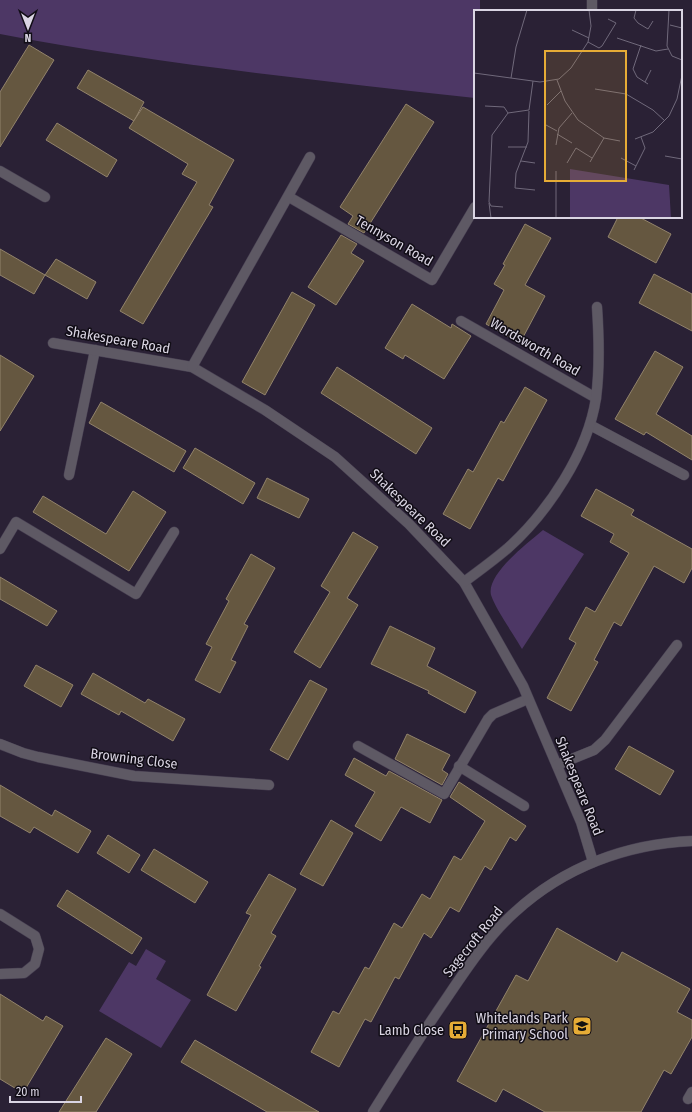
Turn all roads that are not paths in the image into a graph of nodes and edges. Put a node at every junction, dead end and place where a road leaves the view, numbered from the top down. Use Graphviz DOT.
graph roads {
  1 [pos="310,157"];
  2 [pos="0,171"];
  3 [pos="45,197"];
  4 [pos="289,197"];
  5 [pos="474,209"];
  6 [pos="597,307"];
  7 [pos="461,321"];
  8 [pos="53,343"];
  9 [pos="95,350"];
  10 [pos="192,367"];
  11 [pos="596,398"];
  12 [pos="590,425"];
  13 [pos="69,475"];
  14 [pos="684,475"];
  15 [pos="174,532"];
  16 [pos="0,549"];
  17 [pos="464,582"];
  18 [pos="677,645"];
  19 [pos="528,699"];
  20 [pos="0,744"];
  21 [pos="358,746"];
  22 [pos="557,765"];
  23 [pos="459,766"];
  24 [pos="269,785"];
  25 [pos="524,806"];
  26 [pos="692,841"];
  27 [pos="593,862"];
  28 [pos="0,914"];
  29 [pos="0,974"];
  30 [pos="373,1112"];
  1 -- 4 [label="street"];
  2 -- 3 [label="street"];
  4 -- 5 [label="street, Tennyson Road"];
  4 -- 10 [label="street"];
  6 -- 11 [label="street, Wordsworth Road"];
  7 -- 11 [label="street, Wordsworth Road"];
  8 -- 9 [label="street, Shakespeare Road"];
  9 -- 10 [label="street, Shakespeare Road"];
  9 -- 13 [label="street"];
  10 -- 17 [label="street, Shakespeare Road"];
  11 -- 12 [label="street, Wordsworth Road"];
  12 -- 14 [label="street"];
  12 -- 17 [label="street, Wordsworth Road"];
  15 -- 16 [label="street"];
  17 -- 19 [label="street, Shakespeare Road"];
  18 -- 22 [label="street"];
  19 -- 22 [label="street, Shakespeare Road"];
  19 -- 23 [label="street"];
  20 -- 24 [label="street, Browning Close"];
  21 -- 23 [label="street"];
  22 -- 27 [label="street, Shakespeare Road"];
  23 -- 25 [label="street"];
  26 -- 27 [label="street, Sagecroft Road"];
  27 -- 30 [label="street, Sagecroft Road"];
  28 -- 29 [label="street"];
}
